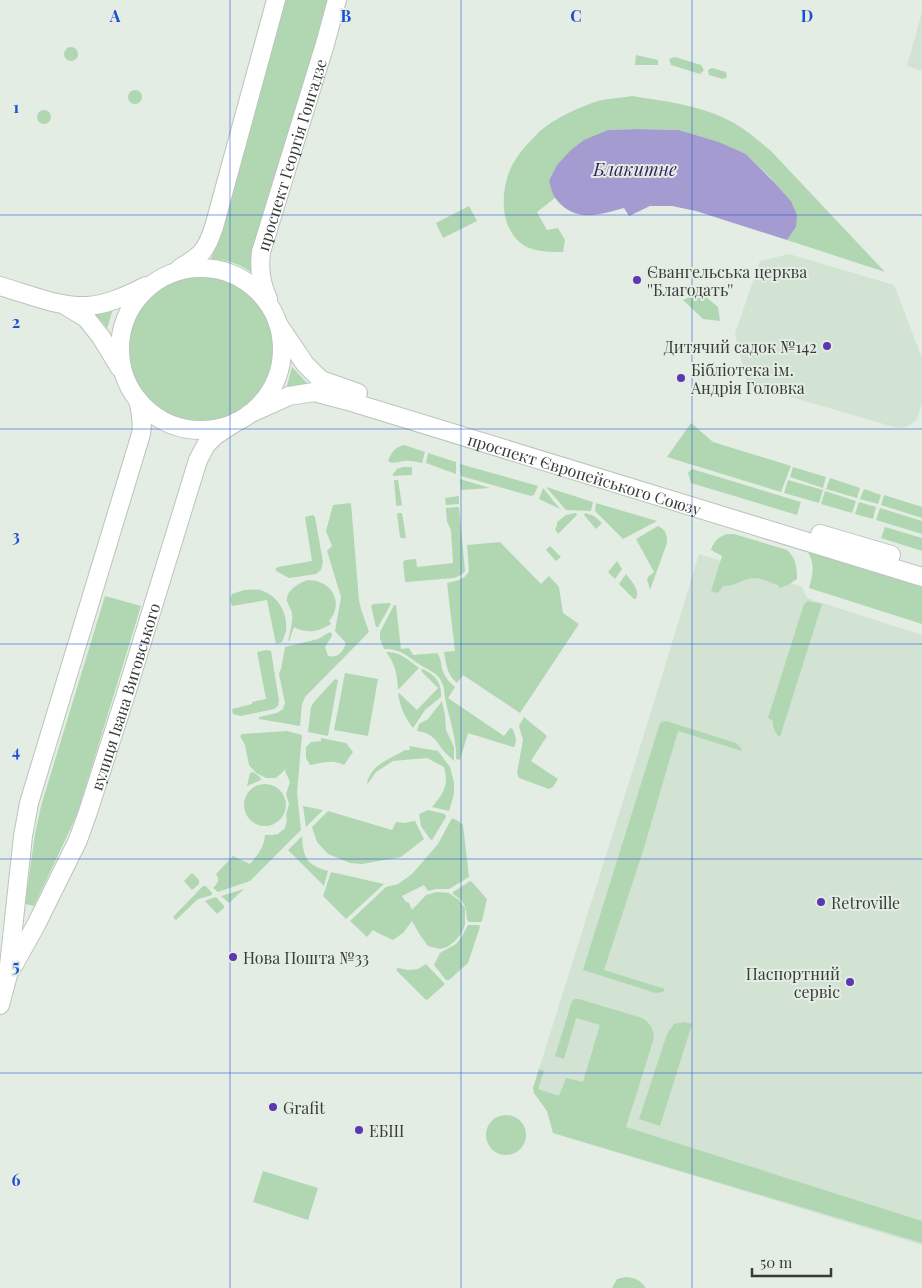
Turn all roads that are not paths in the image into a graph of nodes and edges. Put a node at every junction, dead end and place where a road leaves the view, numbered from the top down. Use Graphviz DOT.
graph roads {
  1 [pos="276,0"];
  2 [pos="337,0"];
  3 [pos="162,278"];
  4 [pos="0,286"];
  5 [pos="64,304"];
  6 [pos="275,316"];
  7 [pos="124,373"];
  8 [pos="138,400"];
  9 [pos="242,418"];
  10 [pos="922,564"];
  11 [pos="922,577"];
  12 [pos="8,975"];
  13 [pos="0,1005"];
  1 -- 3 [label="main road"];
  2 -- 6 [label="main road, проспект Георгія Гонгадзе"];
  3 -- 5 [label="main road"];
  3 -- 6 [label="main road"];
  3 -- 7 [label="main road"];
  4 -- 5 [label="main road"];
  5 -- 7 [label="main road"];
  6 -- 9 [label="main road"];
  6 -- 10 [label="main road, проспект Європейського Союзу"];
  7 -- 8 [label="main road"];
  8 -- 9 [label="main road"];
  8 -- 12 [label="main road, вулиця Івана Виговського"];
  9 -- 11 [label="main road, проспект Європейського Союзу"];
  9 -- 12 [label="main road, вулиця Івана Виговського"];
  12 -- 13 [label="main road, вулиця Івана Виговського"];
}
